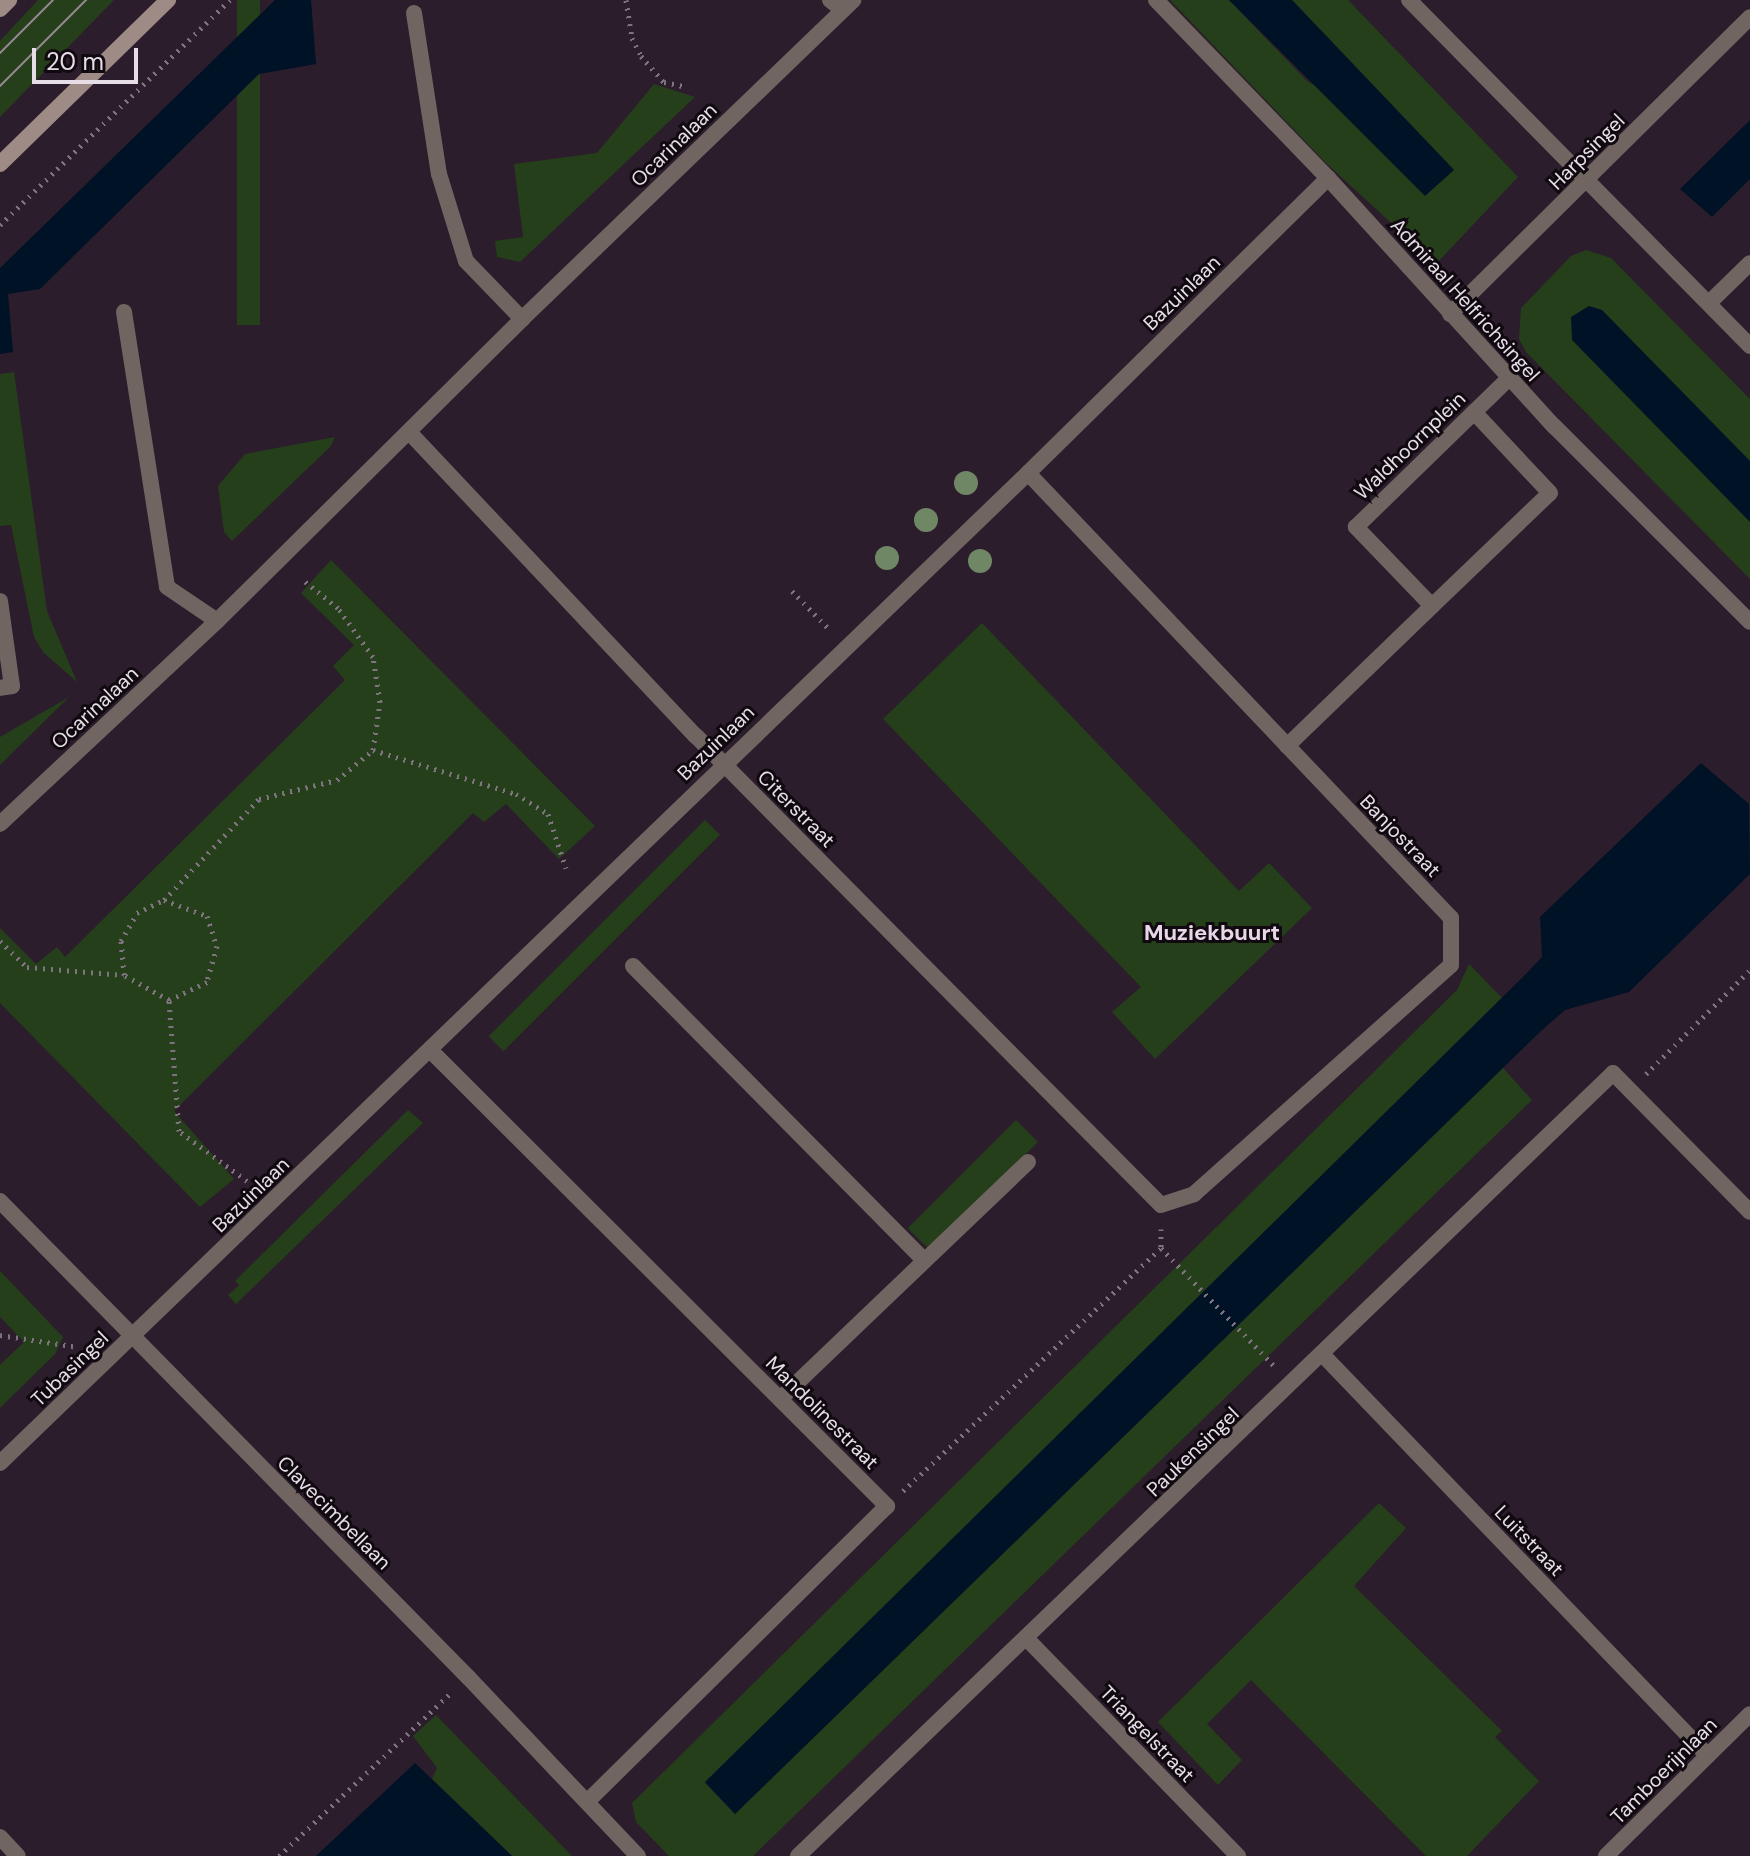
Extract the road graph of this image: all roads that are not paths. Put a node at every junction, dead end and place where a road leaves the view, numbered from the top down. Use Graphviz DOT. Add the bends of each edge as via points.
graph roads {
  1 [pos="9,0"];
  2 [pos="168,0"];
  3 [pos="1156,0"];
  4 [pos="1409,0"];
  5 [pos="843,3"];
  6 [pos="0,9"];
  7 [pos="414,13"];
  8 [pos="1750,17"];
  9 [pos="0,164"];
  10 [pos="1328,178"];
  11 [pos="1588,180"];
  12 [pos="1750,263"];
  13 [pos="1709,303"];
  14 [pos="124,312"];
  15 [pos="1450,314"];
  16 [pos="522,319"];
  17 [pos="1750,346"];
  18 [pos="1509,378"];
  19 [pos="1474,412"];
  20 [pos="410,433"];
  21 [pos="1028,473"];
  22 [pos="0,601"];
  23 [pos="1432,606"];
  24 [pos="217,621"];
  25 [pos="1750,622"];
  26 [pos="0,688"];
  27 [pos="1287,746"];
  28 [pos="723,764"];
  29 [pos="0,824"];
  30 [pos="633,966"];
  31 [pos="430,1050"];
  32 [pos="1028,1162"];
  33 [pos="0,1201"];
  34 [pos="1161,1205"];
  35 [pos="1750,1212"];
  36 [pos="923,1259"];
  37 [pos="132,1337"];
  38 [pos="1322,1354"];
  39 [pos="780,1399"];
  40 [pos="0,1463"];
  41 [pos="1027,1639"];
  42 [pos="1750,1714"];
  43 [pos="1708,1756"];
  44 [pos="587,1802"];
  45 [pos="0,1837"];
  46 [pos="18,1856"];
  47 [pos="638,1856"];
  48 [pos="798,1856"];
  49 [pos="1238,1856"];
  50 [pos="1606,1856"];
  1 -- 6 [label="main road"];
  2 -- 9 [label="main road"];
  3 -- 10 [label="street, Admiraal Helfrichsingel"];
  4 -- 11 [label="street"];
  5 -- 16 [label="street, Ocarinalaan"];
  7 -- 16 [label="street" via="439,174 466,261"];
  8 -- 11 [label="street, Harpsingel"];
  10 -- 15 [label="street, Admiraal Helfrichsingel"];
  10 -- 21 [label="street, Bazuinlaan"];
  11 -- 13 [label="street"];
  11 -- 15 [label="street, Harpsingel"];
  12 -- 13 [label="street"];
  13 -- 17 [label="street"];
  14 -- 24 [label="street" via="167,587"];
  15 -- 18 [label="street, Admiraal Helfrichsingel"];
  16 -- 20 [label="street, Ocarinalaan"];
  18 -- 19 [label="street, Waldhoornplein"];
  18 -- 25 [label="street, Admiraal Helfrichsingel"];
  19 -- 23 [label="street, Waldhoornplein" via="1356,527"];
  19 -- 23 [label="street" via="1550,493"];
  20 -- 24 [label="street, Ocarinalaan"];
  20 -- 28 [label="street, Citerstraat"];
  21 -- 27 [label="street, Banjostraat"];
  21 -- 28 [label="street, Bazuinlaan"];
  22 -- 26 [label="street" via="12,686"];
  23 -- 27 [label="street"];
  24 -- 29 [label="street, Ocarinalaan"];
  27 -- 34 [label="street, Banjostraat" via="1451,918 1451,965 1194,1194"];
  28 -- 31 [label="street, Bazuinlaan"];
  28 -- 34 [label="street, Citerstraat"];
  30 -- 36 [label="street"];
  31 -- 37 [label="street, Bazuinlaan"];
  31 -- 39 [label="street, Mandolinestraat"];
  32 -- 36 [label="street"];
  33 -- 37 [label="street, Clavecimbellaan"];
  35 -- 38 [label="street, Paukensingel" via="1613,1073"];
  36 -- 39 [label="street"];
  37 -- 40 [label="street, Tubasingel"];
  37 -- 44 [label="street, Clavecimbellaan"];
  38 -- 41 [label="street, Paukensingel"];
  38 -- 43 [label="street, Luitstraat"];
  39 -- 44 [label="street, Mandolinestraat" via="887,1506"];
  41 -- 48 [label="street, Paukensingel"];
  41 -- 49 [label="street, Triangelstraat"];
  42 -- 43 [label="street, Tamboerijnlaan"];
  43 -- 50 [label="street, Tamboerijnlaan"];
  44 -- 47 [label="street, Clavecimbellaan"];
  45 -- 46 [label="street"];
}
